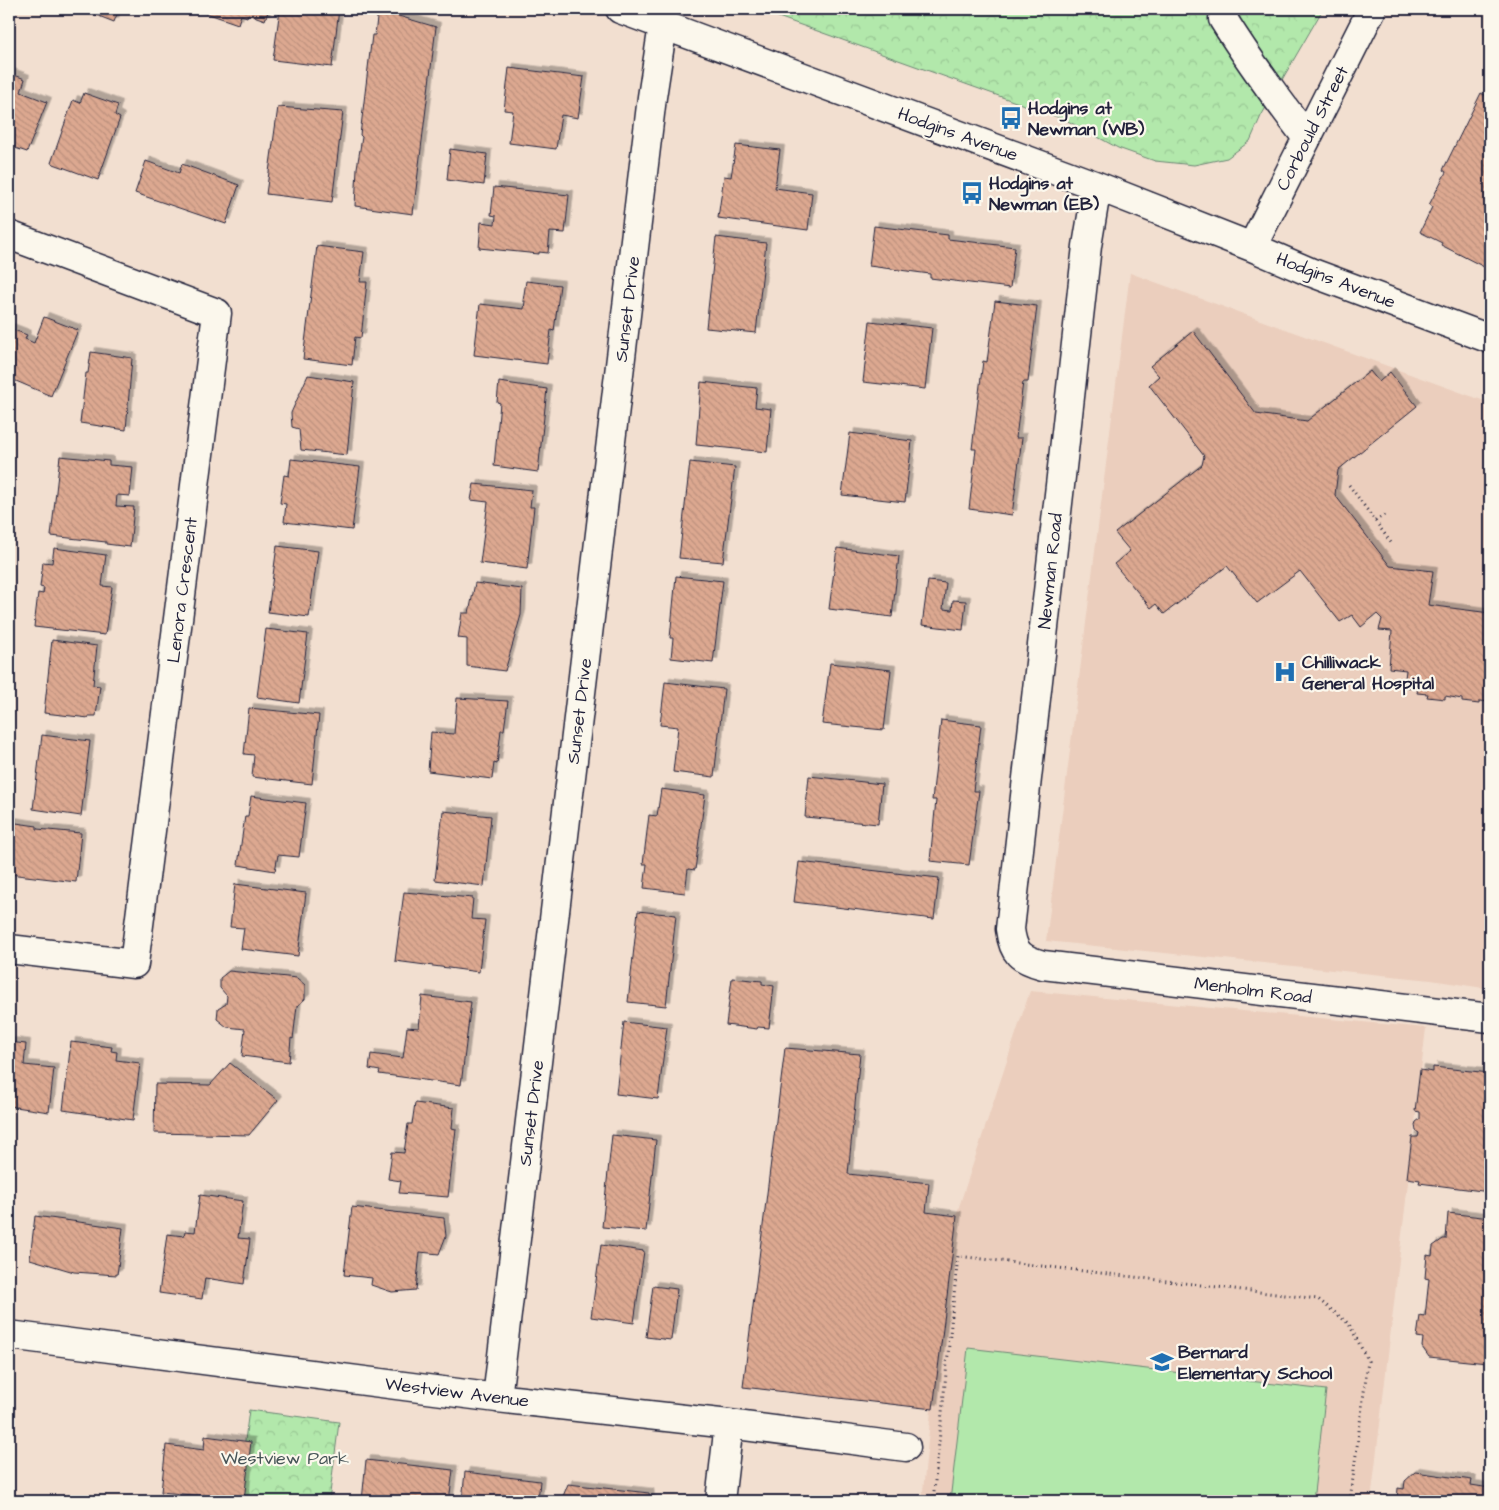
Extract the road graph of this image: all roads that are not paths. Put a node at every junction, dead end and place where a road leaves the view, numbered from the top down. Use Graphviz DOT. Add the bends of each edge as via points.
graph roads {
  1 [pos="620,9"];
  2 [pos="1225,9"];
  3 [pos="1372,9"];
  4 [pos="664,24"];
  5 [pos="1308,138"];
  6 [pos="1097,186"];
  7 [pos="9,235"];
  8 [pos="1252,247"];
  9 [pos="1490,339"];
  10 [pos="9,949"];
  11 [pos="1019,955"];
  12 [pos="1490,1018"];
  13 [pos="9,1335"];
  14 [pos="497,1398"];
  15 [pos="729,1424"];
  16 [pos="906,1447"];
  17 [pos="720,1501"];
  1 -- 4 [label="street, Hodgins Avenue"];
  2 -- 5 [label="street" via="1223,19 1248,59"];
  3 -- 5 [label="street, Corbould Street"];
  4 -- 6 [label="street, Hodgins Avenue"];
  4 -- 14 [label="street, Sunset Drive" via="651,107"];
  5 -- 8 [label="street, Corbould Street"];
  6 -- 8 [label="street, Hodgins Avenue"];
  6 -- 11 [label="street, Newman Road" via="1086,246 1010,929 1012,944"];
  7 -- 10 [label="street, Lenora Crescent" via="217,313 134,964"];
  8 -- 9 [label="street, Hodgins Avenue"];
  11 -- 12 [label="street, Menholm Road" via="1029,962 1043,965"];
  13 -- 14 [label="street, Westview Avenue"];
  14 -- 15 [label="street, Westview Avenue"];
  15 -- 16 [label="street, Westview Avenue"];
  15 -- 17 [label="street"];
}
